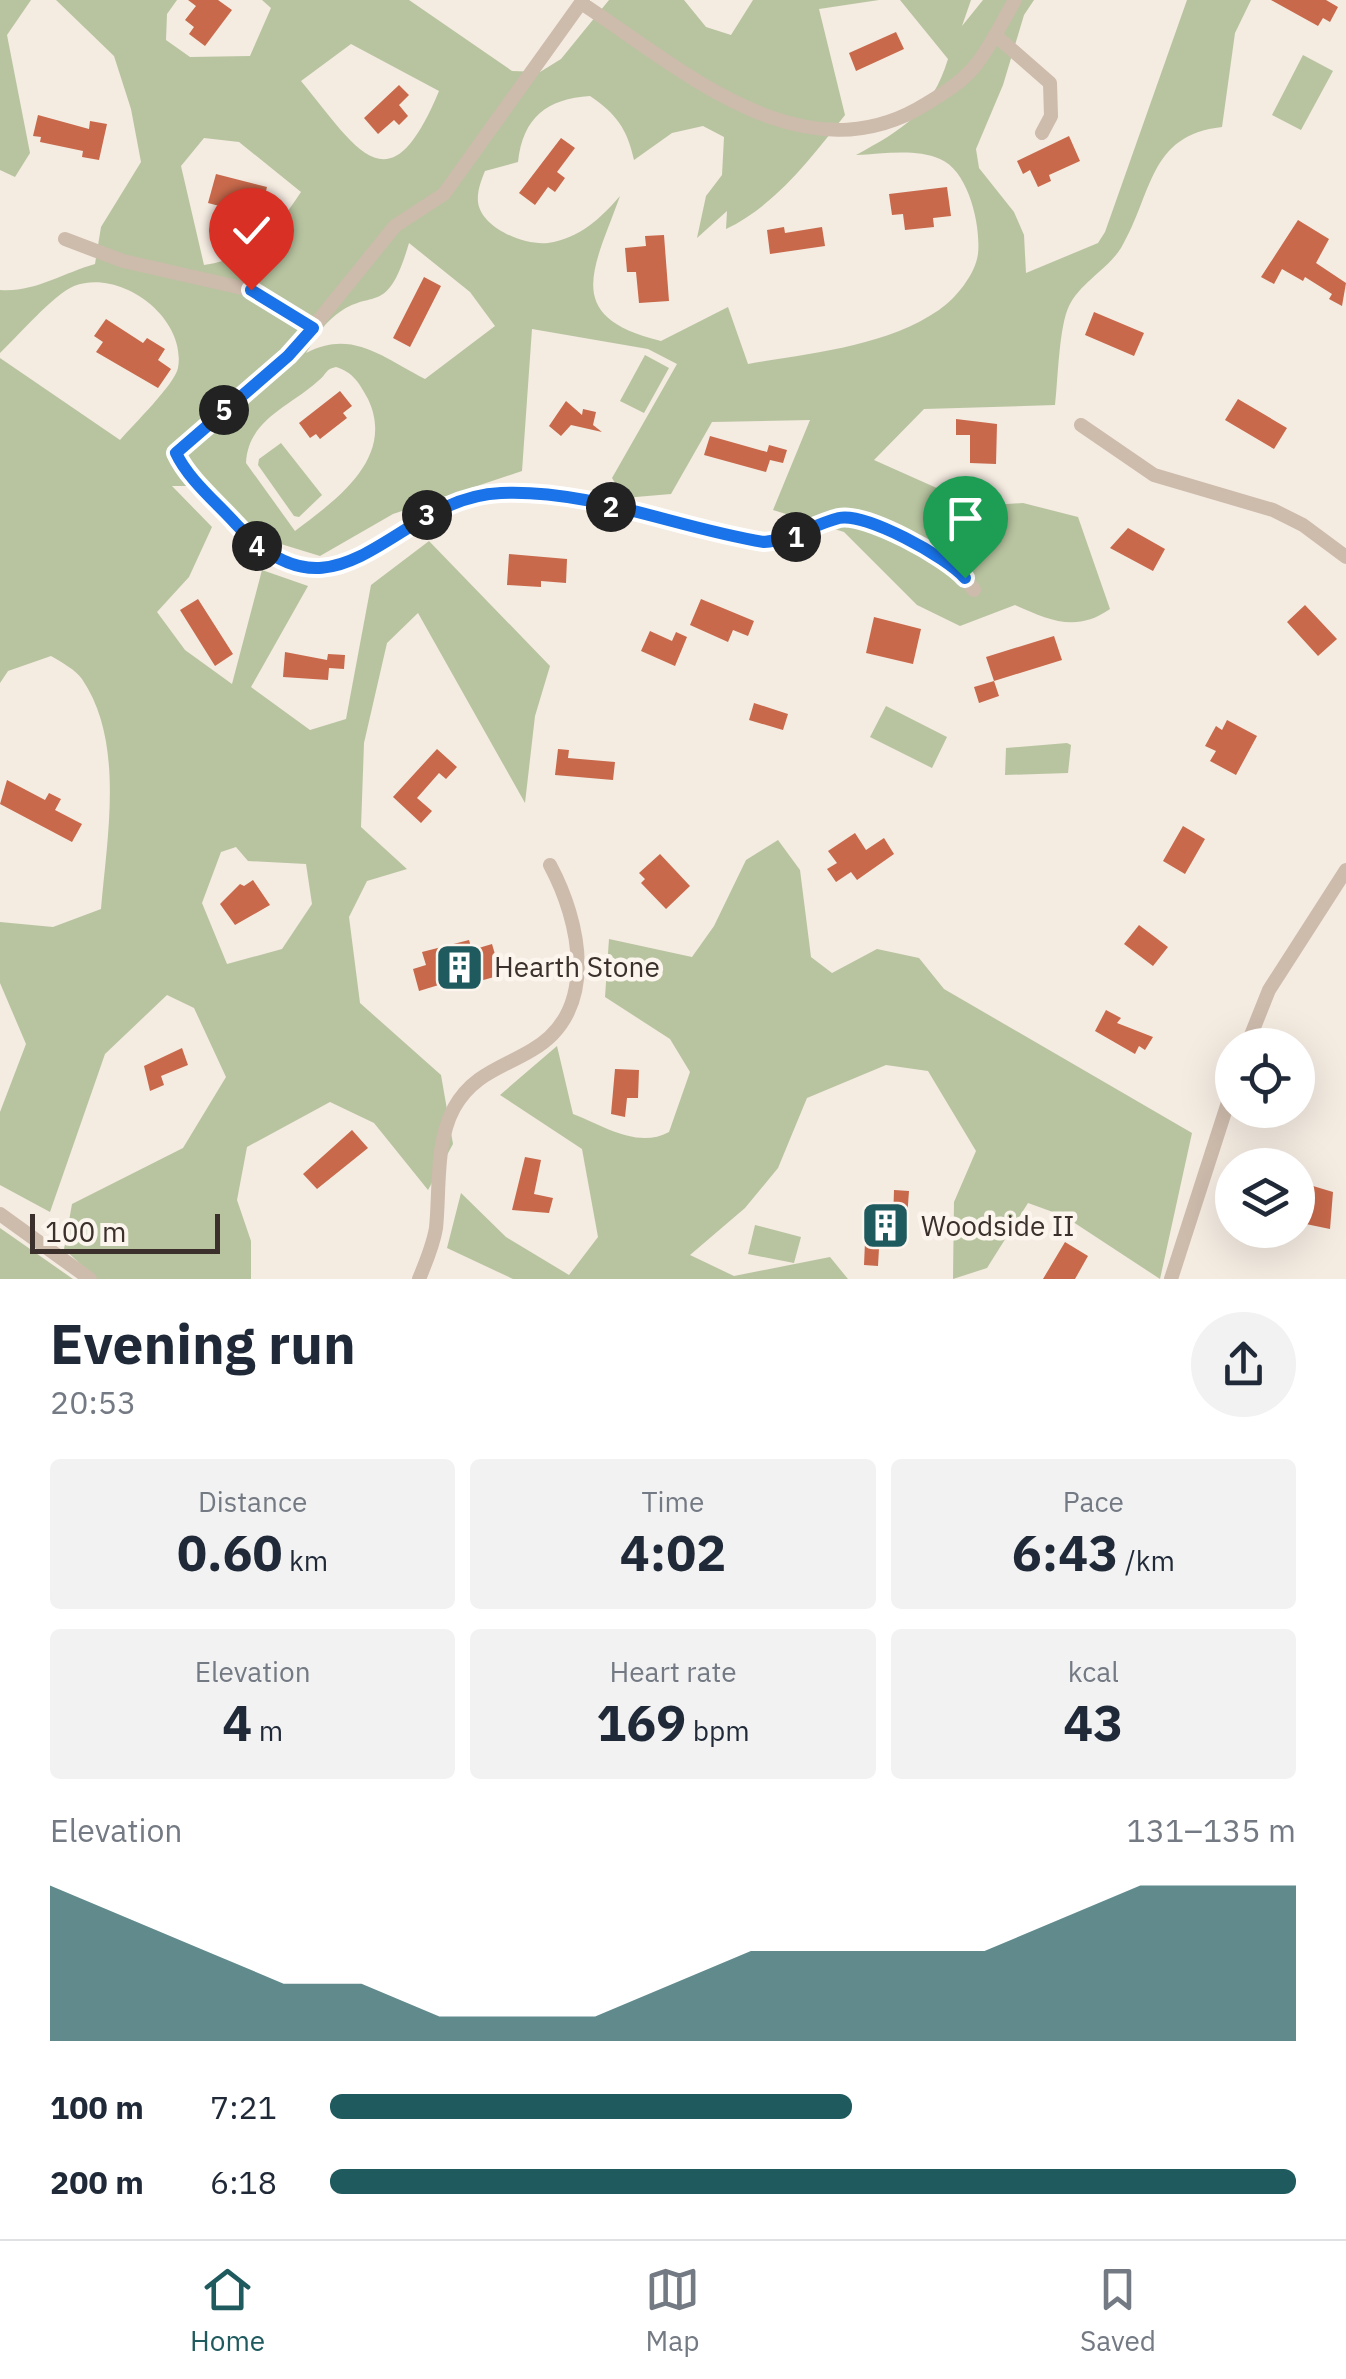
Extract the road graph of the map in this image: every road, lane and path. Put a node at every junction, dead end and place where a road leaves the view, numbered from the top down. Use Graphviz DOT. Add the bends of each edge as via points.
graph roads {
  1 [pos="1015,0"];
  2 [pos="582,1"];
  3 [pos="995,35"];
  4 [pos="1042,134"];
  5 [pos="65,239"];
  6 [pos="313,328"];
  7 [pos="1081,425"];
  8 [pos="1346,557"];
  9 [pos="974,590"];
  10 [pos="550,865"];
  11 [pos="1346,870"];
  12 [pos="1254,1028"];
  13 [pos="1220,1128"];
  14 [pos="0,1214"];
  15 [pos="90,1279"];
  16 [pos="419,1279"];
  17 [pos="1171,1279"];
  1 -- 3 [label="street"];
  2 -- 3 [label="street" via="727,98 770,119 830,132 870,128 916,110 972,69"];
  2 -- 6 [label="street" via="451,185 395,226"];
  3 -- 4 [label="street" via="1050,83 1050,116"];
  5 -- 6 [label="street" via="123,261 251,290"];
  6 -- 9 [label="street" via="176,453 254,543 301,566 360,560 418,519 464,500 541,492 764,542 858,518 952,565"];
  7 -- 8 [label="street" via="1154,475 1273,510"];
  10 -- 16 [label="street" via="571,908 575,999 549,1038 482,1076 455,1107 444,1142 432,1245"];
  11 -- 12 [label="street" via="1269,990"];
  13 -- 17 [label="street"];
  14 -- 15 [label="street"];
}
